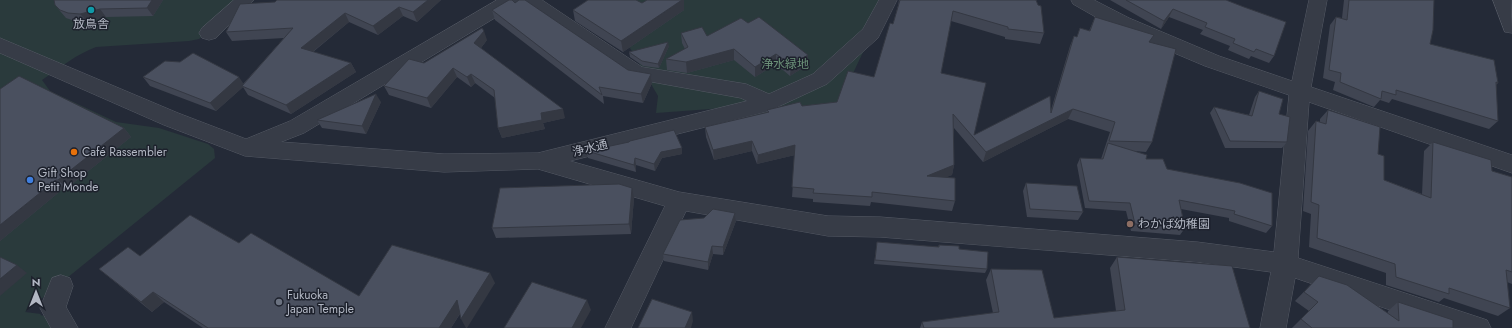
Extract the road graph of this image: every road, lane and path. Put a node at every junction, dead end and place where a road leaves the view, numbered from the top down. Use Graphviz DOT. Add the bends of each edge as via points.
graph roads {
  1 [pos="245,0"];
  2 [pos="511,0"];
  3 [pos="528,0"];
  4 [pos="888,0"];
  5 [pos="1080,0"];
  6 [pos="1318,0"];
  7 [pos="1502,0"];
  8 [pos="1512,27"];
  9 [pos="209,33"];
  10 [pos="0,45"];
  11 [pos="1300,92"];
  12 [pos="769,103"];
  13 [pos="245,148"];
  14 [pos="538,161"];
  15 [pos="1512,164"];
  16 [pos="679,201"];
  17 [pos="1285,264"];
  18 [pos="61,286"];
  19 [pos="65,328"];
  20 [pos="618,328"];
  21 [pos="1273,328"];
  22 [pos="1478,328"];
  1 -- 9 [label="street"];
  2 -- 13 [label="street" via="297,127"];
  3 -- 12 [label="street" via="637,73 746,90"];
  4 -- 12 [label="street, 浄水通" via="871,33 820,79"];
  5 -- 11 [label="street" via="1122,23 1212,61"];
  6 -- 11 [label="street"];
  7 -- 8 [label="street"];
  10 -- 13 [label="street, 浄水通"];
  11 -- 15 [label="street"];
  11 -- 17 [label="street"];
  12 -- 14 [label="street, 浄水通"];
  13 -- 14 [label="street, 浄水通" via="444,163"];
  14 -- 16 [label="street"];
  16 -- 17 [label="street" via="828,226 880,227 1197,252"];
  16 -- 20 [label="street"];
  17 -- 21 [label="street"];
  17 -- 22 [label="street"];
  18 -- 19 [label="street" via="53,308"];
}
